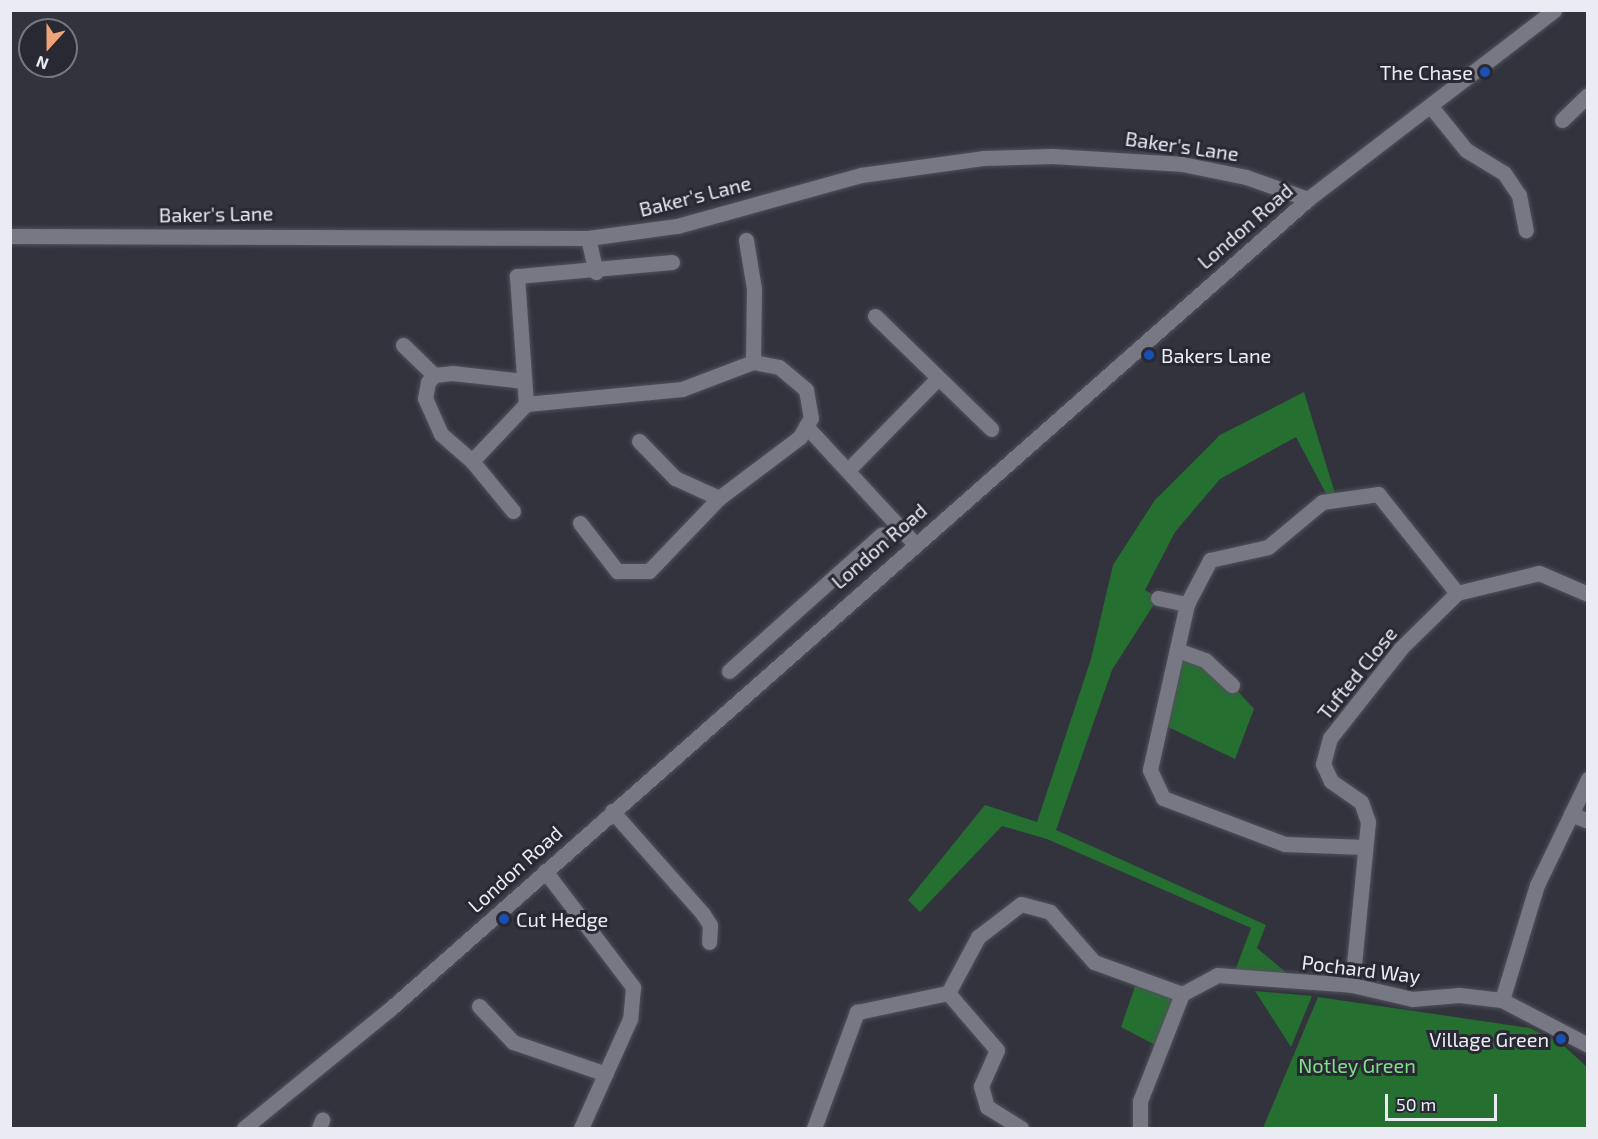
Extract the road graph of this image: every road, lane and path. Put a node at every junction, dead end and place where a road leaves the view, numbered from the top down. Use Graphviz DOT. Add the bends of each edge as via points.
graph roads {
  1 [pos="1554,10"];
  2 [pos="1587,95"];
  3 [pos="1432,108"];
  4 [pos="1562,120"];
  5 [pos="1308,199"];
  6 [pos="1526,230"];
  7 [pos="10,236"];
  8 [pos="588,238"];
  9 [pos="746,240"];
  10 [pos="672,262"];
  11 [pos="596,273"];
  12 [pos="875,315"];
  13 [pos="403,345"];
  14 [pos="753,362"];
  15 [pos="434,375"];
  16 [pos="937,379"];
  17 [pos="522,381"];
  18 [pos="526,404"];
  19 [pos="806,426"];
  20 [pos="991,429"];
  21 [pos="639,441"];
  22 [pos="472,461"];
  23 [pos="848,470"];
  24 [pos="719,498"];
  25 [pos="513,511"];
  26 [pos="580,523"];
  27 [pos="882,534"];
  28 [pos="914,543"];
  29 [pos="818,591"];
  30 [pos="1457,593"];
  31 [pos="1587,594"];
  32 [pos="1158,598"];
  33 [pos="1187,604"];
  34 [pos="837,611"];
  35 [pos="1180,651"];
  36 [pos="729,671"];
  37 [pos="1232,685"];
  38 [pos="1587,779"];
  39 [pos="612,811"];
  40 [pos="1571,814"];
  41 [pos="1587,821"];
  42 [pos="1365,847"];
  43 [pos="545,871"];
  44 [pos="709,942"];
  45 [pos="1352,985"];
  46 [pos="948,993"];
  47 [pos="1182,994"];
  48 [pos="1502,1000"];
  49 [pos="479,1006"];
  50 [pos="1587,1046"];
  51 [pos="606,1074"];
  52 [pos="244,1128"];
  53 [pos="580,1128"];
  54 [pos="814,1128"];
  55 [pos="1021,1128"];
  56 [pos="1140,1128"];
  1 -- 3 [label="street, London Road"];
  2 -- 4 [label="street"];
  3 -- 5 [label="street, London Road"];
  3 -- 6 [label="street" via="1467,150 1504,173 1519,195"];
  5 -- 8 [label="street, Baker's Lane" via="1246,177 1182,164 983,158 861,175 677,226"];
  5 -- 28 [label="street, London Road"];
  7 -- 8 [label="street, Baker's Lane"];
  8 -- 11 [label="street"];
  9 -- 14 [label="street" via="754,289"];
  10 -- 11 [label="street"];
  11 -- 17 [label="street" via="518,276"];
  12 -- 16 [label="street"];
  13 -- 15 [label="street"];
  14 -- 18 [label="street" via="682,389"];
  14 -- 19 [label="street" via="795,376 806,390 811,418"];
  15 -- 17 [label="street"];
  15 -- 22 [label="street" via="425,398 441,434"];
  16 -- 20 [label="street"];
  16 -- 23 [label="street"];
  17 -- 18 [label="street"];
  18 -- 22 [label="street"];
  19 -- 23 [label="street"];
  19 -- 24 [label="street" via="800,437"];
  21 -- 24 [label="street" via="675,478"];
  22 -- 25 [label="street"];
  23 -- 28 [label="street"];
  24 -- 26 [label="street" via="649,571 617,571"];
  27 -- 29 [label="street"];
  28 -- 34 [label="street, London Road"];
  29 -- 34 [label="street"];
  29 -- 36 [label="street"];
  30 -- 31 [label="street" via="1539,573"];
  30 -- 33 [label="street" via="1378,494 1322,502 1268,547 1210,560"];
  30 -- 42 [label="street, Tufted Close" via="1401,648 1330,738 1323,764 1331,781 1361,802 1368,822"];
  32 -- 33 [label="street"];
  33 -- 35 [label="street"];
  34 -- 39 [label="street, London Road"];
  35 -- 37 [label="street" via="1205,660"];
  35 -- 42 [label="street" via="1150,770 1162,798 1284,844"];
  38 -- 40 [label="street"];
  39 -- 43 [label="street, London Road"];
  39 -- 44 [label="street" via="703,914 710,925"];
  40 -- 41 [label="street"];
  40 -- 48 [label="street" via="1537,885"];
  42 -- 45 [label="street, Tufted Close"];
  43 -- 51 [label="street" via="633,987 630,1019"];
  43 -- 52 [label="street, London Road"];
  45 -- 47 [label="street, Pochard Way" via="1217,975"];
  45 -- 48 [label="street, Pochard Way" via="1412,999 1459,995"];
  46 -- 47 [label="street" via="978,937 1021,904 1050,912 1094,962"];
  46 -- 54 [label="street" via="857,1012"];
  46 -- 55 [label="street" via="997,1050 981,1086 987,1107"];
  47 -- 56 [label="street" via="1140,1101"];
  48 -- 50 [label="street"];
  49 -- 51 [label="street" via="513,1042"];
  51 -- 53 [label="street"];
}
